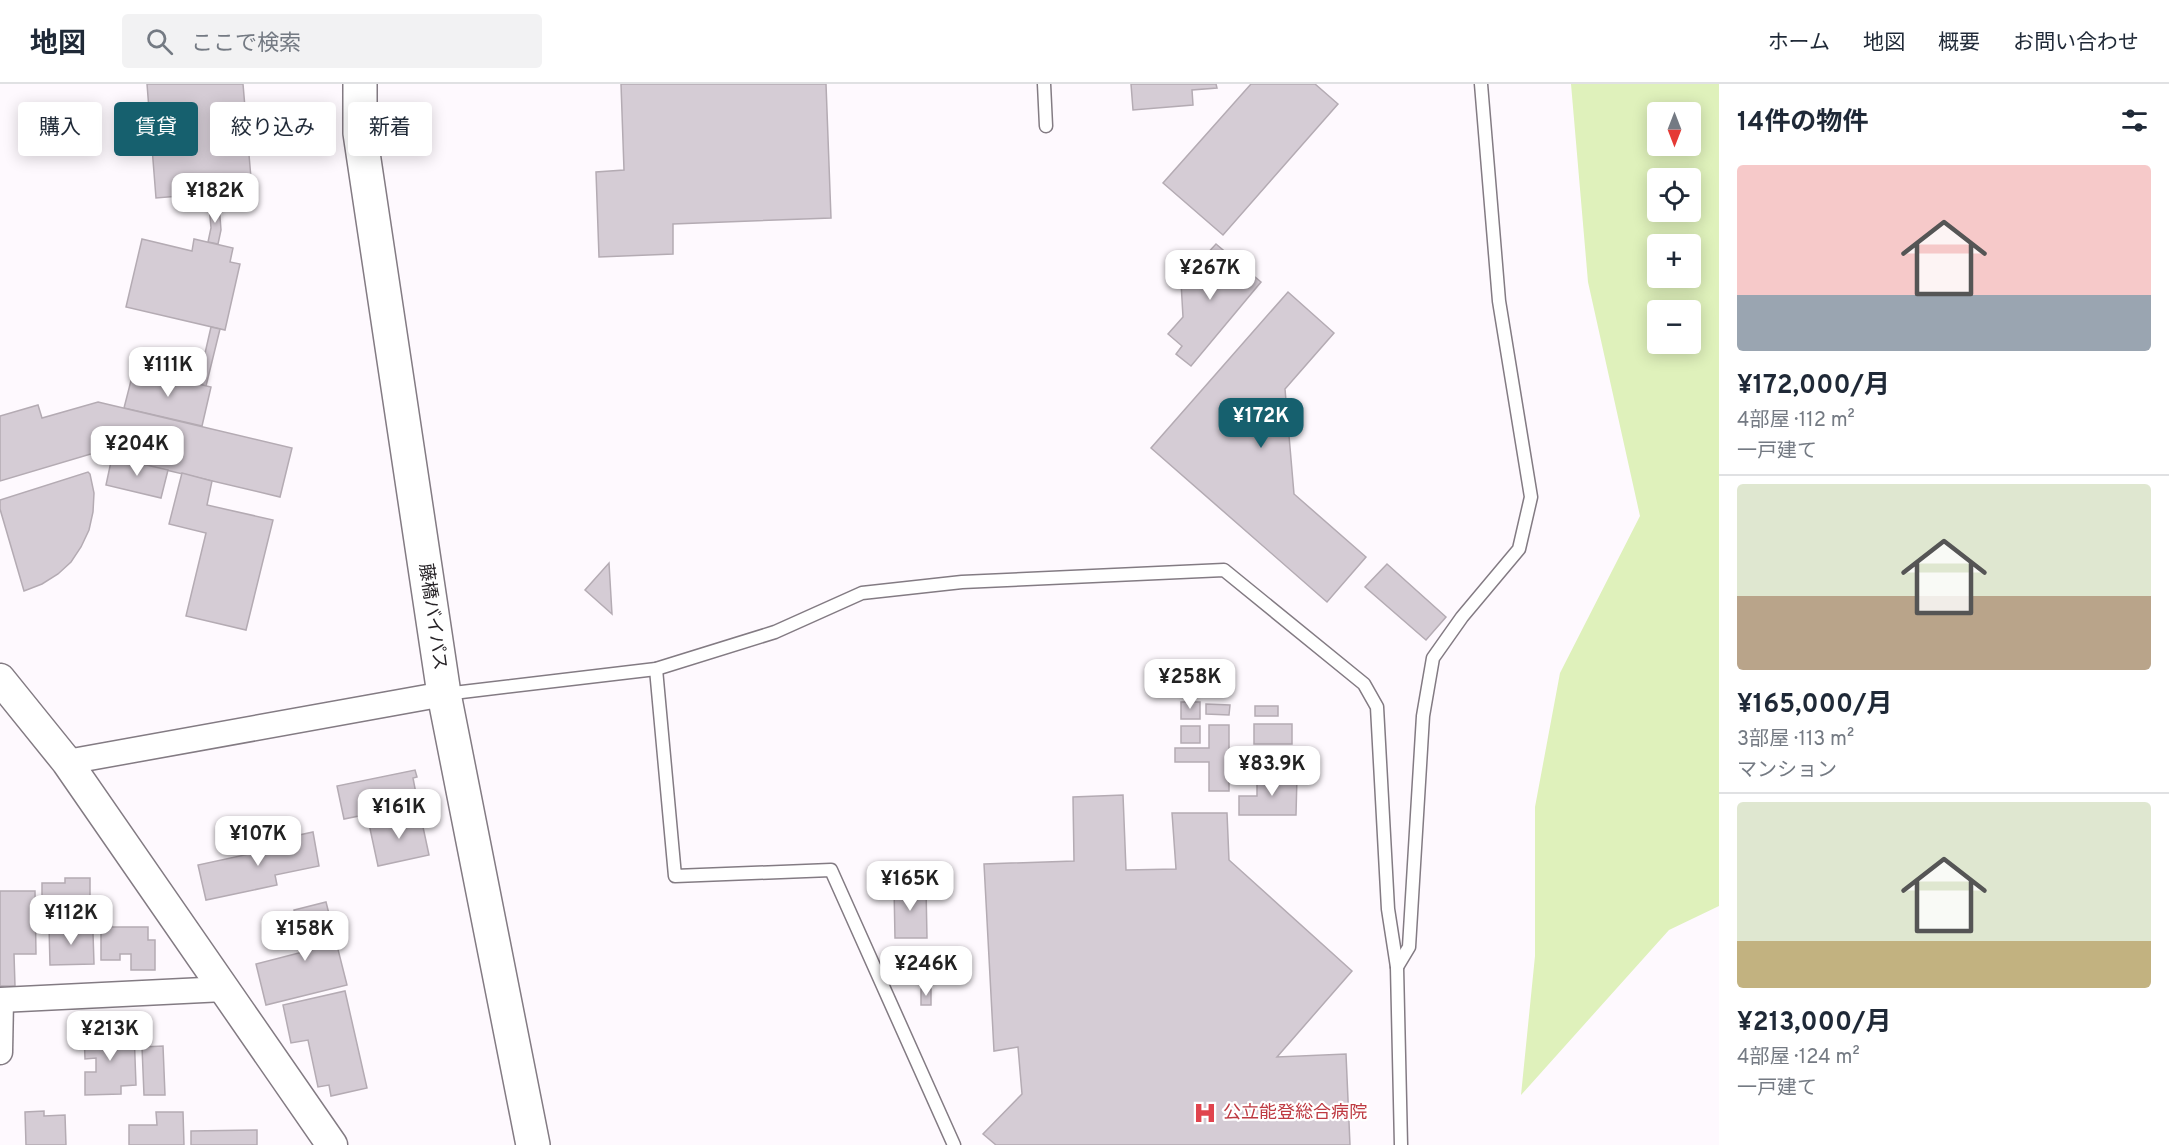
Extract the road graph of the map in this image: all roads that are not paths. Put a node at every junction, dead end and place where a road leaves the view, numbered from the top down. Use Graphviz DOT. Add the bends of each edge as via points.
graph roads {
  1 [pos="360,84"];
  2 [pos="1044,84"];
  3 [pos="1481,84"];
  4 [pos="1046,126"];
  5 [pos="656,669"];
  6 [pos="0,679"];
  7 [pos="444,694"];
  8 [pos="68,762"];
  9 [pos="1397,967"];
  10 [pos="224,989"];
  11 [pos="0,1000"];
  12 [pos="0,1052"];
  13 [pos="332,1145"];
  14 [pos="533,1145"];
  15 [pos="954,1145"];
  16 [pos="1401,1145"];
  1 -- 7 [label="highway, 藤橋バイパス" via="360,133"];
  2 -- 4 [label="lane"];
  3 -- 9 [label="lane" via="1499,301 1531,497 1520,549 1462,616 1433,658 1423,716 1409,947"];
  5 -- 7 [label="lane"];
  5 -- 9 [label="lane" via="775,632 862,593 962,582 1224,570 1364,684 1377,707 1389,909"];
  5 -- 15 [label="lane" via="675,876 831,870"];
  6 -- 8 [label="street"];
  7 -- 8 [label="street"];
  7 -- 14 [label="highway, 藤橋バイパス"];
  8 -- 10 [label="street"];
  9 -- 16 [label="lane"];
  10 -- 11 [label="street"];
  10 -- 13 [label="street"];
  11 -- 12 [label="street"];
}
